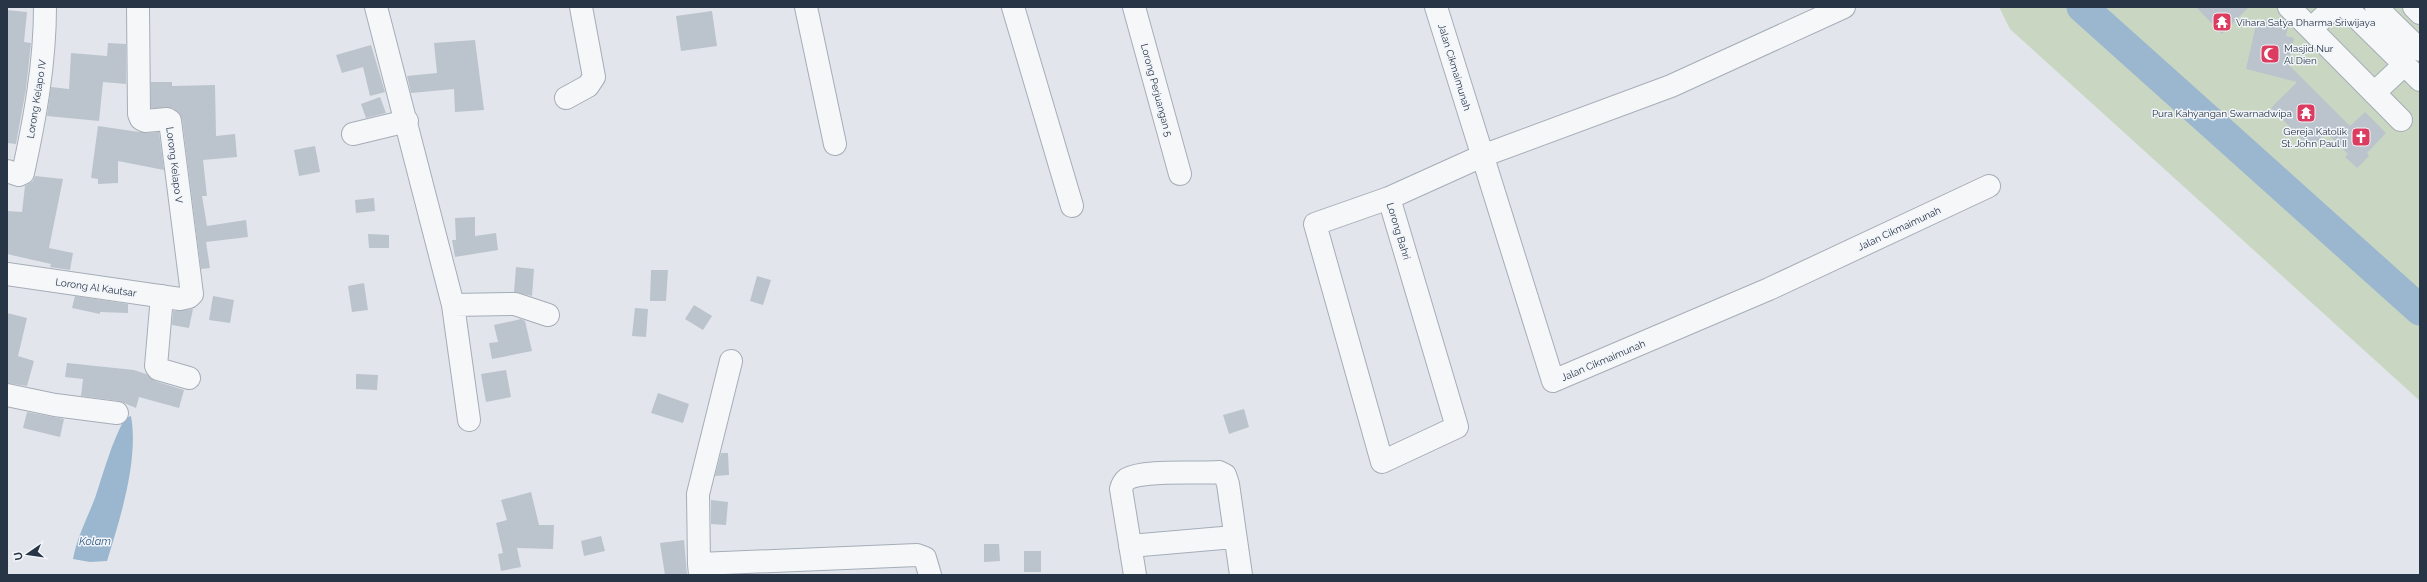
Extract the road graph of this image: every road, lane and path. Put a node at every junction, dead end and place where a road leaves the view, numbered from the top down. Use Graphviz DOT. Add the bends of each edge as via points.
graph roads {
  1 [pos="45,7"];
  2 [pos="138,7"];
  3 [pos="376,7"];
  4 [pos="581,7"];
  5 [pos="806,7"];
  6 [pos="1013,7"];
  7 [pos="1134,7"];
  8 [pos="1436,7"];
  9 [pos="1844,7"];
  10 [pos="2290,7"];
  11 [pos="2334,7"];
  12 [pos="2346,7"];
  13 [pos="2376,7"];
  14 [pos="2414,7"];
  15 [pos="2420,13"];
  16 [pos="2310,29"];
  17 [pos="2412,58"];
  18 [pos="2420,80"];
  19 [pos="2374,93"];
  20 [pos="566,98"];
  21 [pos="2401,120"];
  22 [pos="407,121"];
  23 [pos="353,134"];
  24 [pos="835,144"];
  25 [pos="1482,156"];
  26 [pos="7,171"];
  27 [pos="1180,174"];
  28 [pos="1989,186"];
  29 [pos="1389,198"];
  30 [pos="1072,206"];
  31 [pos="7,274"];
  32 [pos="162,296"];
  33 [pos="185,298"];
  34 [pos="453,305"];
  35 [pos="548,315"];
  36 [pos="731,362"];
  37 [pos="189,378"];
  38 [pos="7,395"];
  39 [pos="117,413"];
  40 [pos="469,420"];
  41 [pos="1234,537"];
  42 [pos="1130,546"];
  43 [pos="700,570"];
  44 [pos="930,575"];
  45 [pos="1135,575"];
  46 [pos="1241,575"];
  1 -- 26 [label="street, Lorong Kelapo IV" via="45,39 36,110 23,173 19,175"];
  2 -- 33 [label="street, Lorong Kelapo V" via="139,114 140,119 145,121 170,121 192,294"];
  3 -- 22 [label="street"];
  4 -- 20 [label="street" via="594,77 588,86"];
  5 -- 24 [label="street"];
  6 -- 30 [label="street"];
  7 -- 27 [label="street, Lorong Perjuangan 5"];
  8 -- 25 [label="street, Jalan Cikmaimunah"];
  9 -- 25 [label="street" via="1671,86"];
  10 -- 16 [label="street"];
  11 -- 16 [label="street"];
  12 -- 17 [label="street"];
  13 -- 17 [label="street"];
  14 -- 15 [label="street"];
  16 -- 19 [label="street"];
  17 -- 18 [label="street"];
  17 -- 19 [label="street"];
  19 -- 21 [label="street"];
  22 -- 23 [label="street"];
  22 -- 34 [label="street"];
  25 -- 28 [label="street, Jalan Cikmaimunah" via="1553,381 1769,289"];
  25 -- 29 [label="street"];
  29 -- 29 [label="street, Lorong Bahri" via="1457,427 1382,462 1315,224"];
  31 -- 32 [label="street, Lorong Al Kautsar"];
  32 -- 33 [label="street, Lorong Al Kautsar"];
  32 -- 37 [label="street" via="155,363 158,369"];
  34 -- 35 [label="street" via="515,304"];
  34 -- 40 [label="street"];
  36 -- 43 [label="street" via="698,494"];
  38 -- 39 [label="street" via="55,405"];
  41 -- 42 [label="street"];
  41 -- 42 [label="street" via="1225,475 1219,472 1154,474 1128,479 1121,489"];
  41 -- 46 [label="street"];
  42 -- 45 [label="street"];
  43 -- 44 [label="street" via="917,555 925,558"];
}
